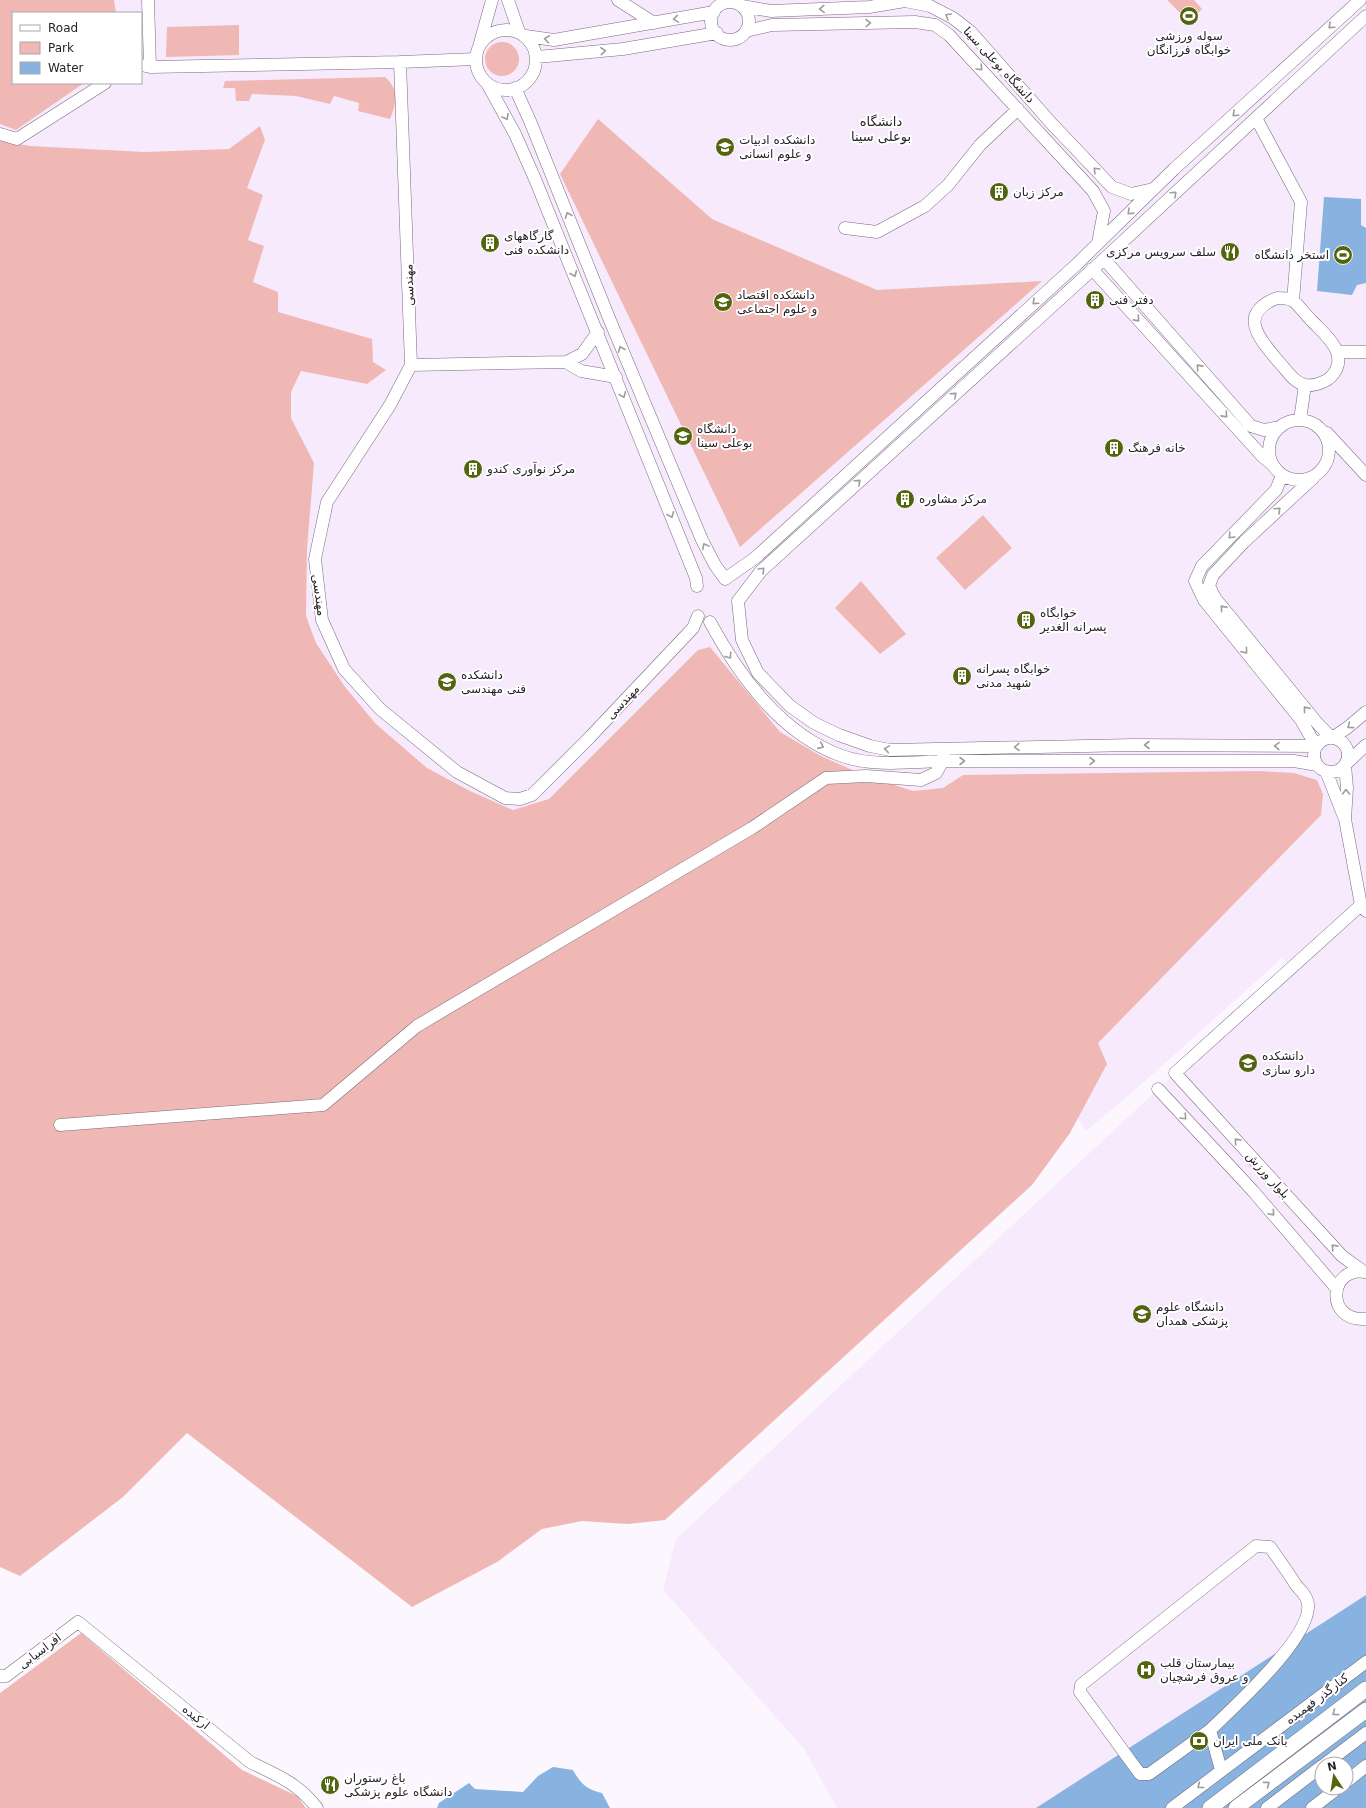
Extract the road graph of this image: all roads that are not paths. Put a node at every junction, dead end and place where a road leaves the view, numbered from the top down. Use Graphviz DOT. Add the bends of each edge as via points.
graph roads {
  1 [pos="148,0"];
  2 [pos="492,0"];
  3 [pos="508,0"];
  4 [pos="618,0"];
  5 [pos="1360,0"];
  6 [pos="736,3"];
  7 [pos="714,12"];
  8 [pos="1366,16"];
  9 [pos="654,23"];
  10 [pos="746,31"];
  11 [pos="522,34"];
  12 [pos="717,34"];
  13 [pos="477,54"];
  14 [pos="537,57"];
  15 [pos="400,62"];
  16 [pos="146,66"];
  17 [pos="487,83"];
  18 [pos="103,84"];
  19 [pos="515,88"];
  20 [pos="1018,109"];
  21 [pos="1256,118"];
  22 [pos="0,134"];
  23 [pos="1154,189"];
  24 [pos="845,228"];
  25 [pos="1098,243"];
  26 [pos="1104,259"];
  27 [pos="1092,269"];
  28 [pos="1293,301"];
  29 [pos="598,332"];
  30 [pos="1337,352"];
  31 [pos="1366,352"];
  32 [pos="566,362"];
  33 [pos="411,365"];
  34 [pos="616,377"];
  35 [pos="1305,385"];
  36 [pos="1300,420"];
  37 [pos="1280,427"];
  38 [pos="1319,428"];
  39 [pos="1273,465"];
  40 [pos="1282,475"];
  41 [pos="1366,475"];
  42 [pos="1313,478"];
  43 [pos="697,586"];
  44 [pos="698,616"];
  45 [pos="710,622"];
  46 [pos="1366,712"];
  47 [pos="1332,738"];
  48 [pos="1366,745"];
  49 [pos="1316,746"];
  50 [pos="943,755"];
  51 [pos="1345,765"];
  52 [pos="1322,768"];
  53 [pos="1346,819"];
  54 [pos="1363,908"];
  55 [pos="1158,1089"];
  56 [pos="60,1125"];
  57 [pos="1365,1272"];
  58 [pos="1337,1289"];
  59 [pos="1366,1319"];
  60 [pos="78,1622"];
  61 [pos="1366,1662"];
  62 [pos="0,1676"];
  63 [pos="1366,1689"];
  64 [pos="1366,1710"];
  65 [pos="1210,1730"];
  66 [pos="1366,1733"];
  67 [pos="1336,1756"];
  68 [pos="1366,1766"];
  69 [pos="1221,1770"];
  70 [pos="1314,1772"];
  71 [pos="1354,1776"];
  72 [pos="1328,1796"];
  73 [pos="317,1808"];
  74 [pos="1172,1808"];
  75 [pos="1210,1808"];
  76 [pos="1236,1808"];
  77 [pos="1267,1808"];
  78 [pos="1312,1808"];
  1 -- 16 [label="street"];
  2 -- 13 [label="street"];
  3 -- 11 [label="street"];
  4 -- 9 [label="street"];
  5 -- 23 [label="street, one-way"];
  6 -- 7 [label="street" via="722,4"];
  6 -- 10 [label="street" via="748,15"];
  23 -- 6 [label="street, دانشگاه بوعلی سینا, one-way" via="1132,194 1112,187 971,32 953,18 930,6 905,1 869,7 771,11"];
  7 -- 9 [label="street, one-way"];
  7 -- 12 [label="street" via="712,23"];
  8 -- 21 [label="street"];
  9 -- 11 [label="street, one-way" via="554,40"];
  10 -- 12 [label="street" via="732,39"];
  10 -- 20 [label="street, دانشگاه بوعلی سینا, one-way" via="772,25 915,22 935,25 949,35"];
  11 -- 13 [label="street" via="510,29 495,32 483,40"];
  11 -- 14 [label="street" via="535,49"];
  14 -- 12 [label="street, one-way" via="623,49"];
  13 -- 15 [label="street"];
  13 -- 17 [label="street" via="481,76"];
  14 -- 19 [label="street" via="536,67 531,76 524,84"];
  15 -- 16 [label="street"];
  15 -- 33 [label="street, مهندسی"];
  17 -- 19 [label="street" via="505,90"];
  17 -- 29 [label="street, one-way" via="516,134"];
  18 -- 22 [label="street" via="17,139"];
  25 -- 19 [label="street, one-way" via="755,558 725,579 702,540"];
  20 -- 24 [label="street" via="980,145 948,185 925,206 877,232"];
  20 -- 25 [label="street, دانشگاه بوعلی سینا" via="1093,191 1104,211"];
  26 -- 21 [label="street, one-way"];
  21 -- 28 [label="street" via="1301,202"];
  23 -- 25 [label="street, one-way"];
  26 -- 27 [label="street"];
  37 -- 26 [label="street, one-way" via="1264,430 1251,426"];
  27 -- 39 [label="street, one-way"];
  50 -- 27 [label="street, one-way" via="870,746 839,736 790,706 758,673 742,640 738,601 760,571"];
  28 -- 30 [label="street"];
  28 -- 35 [label="street" via="1277,298 1264,303 1257,311 1255,330 1295,380"];
  29 -- 32 [label="street" via="582,354"];
  29 -- 34 [label="street"];
  30 -- 31 [label="street"];
  30 -- 35 [label="street" via="1338,366 1328,380 1316,385"];
  32 -- 33 [label="street"];
  32 -- 34 [label="street" via="581,371"];
  33 -- 44 [label="street, مهندسی" via="390,405 327,502 315,559 322,620 344,669 380,709 457,772 505,798 520,799 532,795 590,737 693,628"];
  34 -- 43 [label="street, one-way"];
  35 -- 36 [label="street"];
  36 -- 37 [label="street"];
  36 -- 38 [label="street" via="1310,422"];
  37 -- 39 [label="street" via="1270,444 1269,455"];
  38 -- 41 [label="street" via="1326,432"];
  38 -- 42 [label="street" via="1326,435 1330,454 1327,464"];
  39 -- 40 [label="street"];
  40 -- 42 [label="street" via="1297,481"];
  40 -- 49 [label="street, one-way" via="1276,490 1202,566 1195,581 1204,600 1301,720"];
  47 -- 42 [label="street, one-way" via="1215,598 1210,586 1213,575 1244,542"];
  45 -- 50 [label="street, one-way" via="725,650 749,683 777,716 806,740 843,756 886,763"];
  46 -- 47 [label="street, one-way"];
  47 -- 49 [label="street" via="1322,740"];
  47 -- 51 [label="street" via="1341,741 1347,750"];
  48 -- 51 [label="street"];
  49 -- 50 [label="street, one-way" via="1132,745"];
  49 -- 52 [label="street" via="1314,756"];
  50 -- 52 [label="street, one-way" via="1294,761"];
  50 -- 56 [label="street" via="936,773 921,780 866,776 826,778 752,828 417,1026 322,1105"];
  51 -- 52 [label="street" via="1336,771"];
  53 -- 51 [label="street, one-way"];
  52 -- 53 [label="street"];
  53 -- 54 [label="street"];
  57 -- 54 [label="street, بلوار ورزش, one-way" via="1342,1256 1175,1073"];
  55 -- 58 [label="street, بلوار ورزش, one-way" via="1253,1191"];
  57 -- 58 [label="street" via="1344,1277"];
  58 -- 59 [label="street" via="1338,1306 1343,1312 1354,1318"];
  60 -- 62 [label="street, افراسیابی" via="6,1676"];
  60 -- 73 [label="street, ارکیده" via="250,1762 303,1791"];
  61 -- 69 [label="street, کنارگذر فهمیده"];
  63 -- 75 [label="main road, one-way"];
  76 -- 64 [label="main road, one-way"];
  65 -- 65 [label="street" via="1150,1774 1140,1774 1080,1692 1081,1685 1256,1546 1270,1547 1307,1600 1305,1623 1263,1679"];
  65 -- 69 [label="street"];
  66 -- 67 [label="street"];
  68 -- 71 [label="street"];
  69 -- 74 [label="street, کنارگذر فهمیده, one-way"];
  70 -- 77 [label="street"];
  72 -- 78 [label="street"];
}
